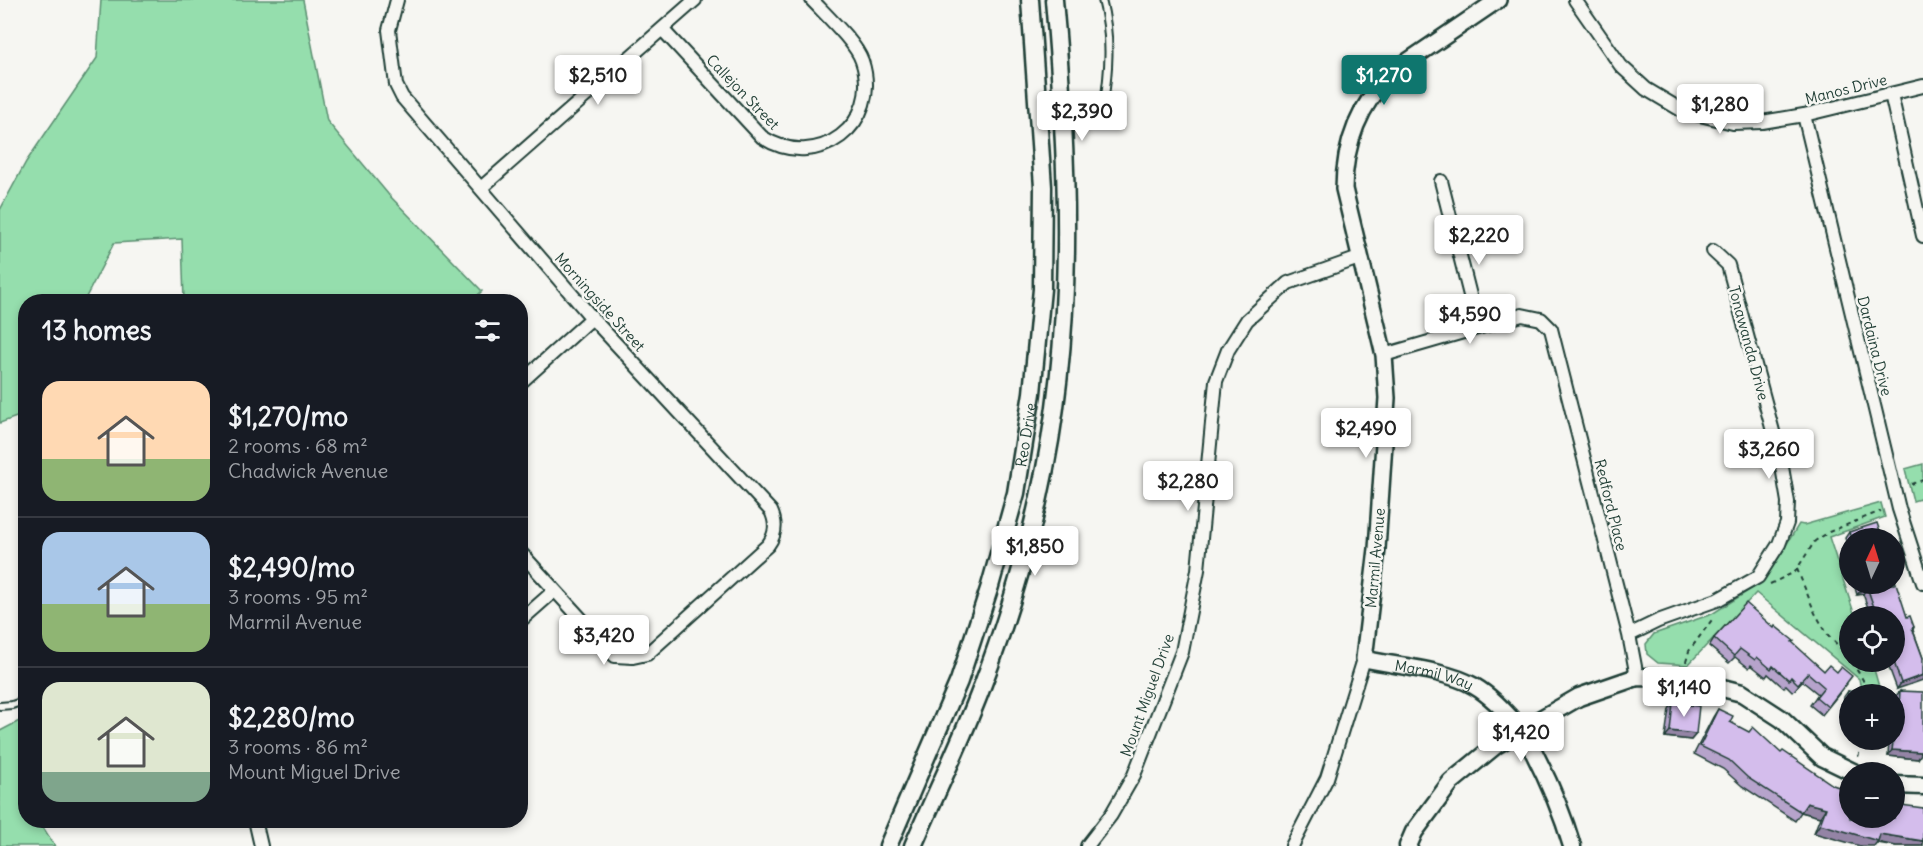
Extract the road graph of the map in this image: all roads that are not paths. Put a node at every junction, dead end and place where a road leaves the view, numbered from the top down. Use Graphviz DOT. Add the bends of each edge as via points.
graph roads {
  1 [pos="397,0"];
  2 [pos="695,0"];
  3 [pos="812,0"];
  4 [pos="1030,0"];
  5 [pos="1054,0"];
  6 [pos="1102,0"];
  7 [pos="1498,0"];
  8 [pos="1575,0"];
  9 [pos="662,29"];
  10 [pos="1923,86"];
  11 [pos="1891,94"];
  12 [pos="1103,110"];
  13 [pos="1804,115"];
  14 [pos="1441,181"];
  15 [pos="481,188"];
  16 [pos="1923,237"];
  17 [pos="1713,251"];
  18 [pos="1359,258"];
  19 [pos="592,318"];
  20 [pos="1478,327"];
  21 [pos="1384,355"];
  22 [pos="528,376"];
  23 [pos="528,561"];
  24 [pos="1923,583"];
  25 [pos="554,591"];
  26 [pos="528,614"];
  27 [pos="1629,636"];
  28 [pos="1364,659"];
  29 [pos="1637,677"];
  30 [pos="18,703"];
  31 [pos="0,706"];
  32 [pos="1522,730"];
  33 [pos="1839,765"];
  34 [pos="1905,785"];
  35 [pos="1923,786"];
  36 [pos="255,828"];
  37 [pos="261,846"];
  38 [pos="888,846"];
  39 [pos="913,846"];
  40 [pos="1086,846"];
  41 [pos="1292,846"];
  42 [pos="1407,846"];
  43 [pos="1572,846"];
  1 -- 15 [label="street, Morningside Street" via="389,30 396,85 402,97"];
  2 -- 9 [label="street"];
  3 -- 9 [label="street, Callejon Street" via="859,53 866,82 863,103 853,123 830,143 812,149 792,150 762,137"];
  4 -- 38 [label="main road, Reo Drive" via="1043,188 1042,289 1018,482 990,586 958,681"];
  5 -- 39 [label="main road, Reo Drive" via="1067,184 1066,286 1047,451 1015,586 983,681"];
  6 -- 12 [label="lane" via="1109,56"];
  7 -- 18 [label="street, Marmil Avenue" via="1392,72 1362,110 1350,139 1344,172"];
  8 -- 13 [label="street, Manos Drive" via="1621,66 1646,88 1683,111 1733,123"];
  9 -- 15 [label="street"];
  10 -- 11 [label="street, Manos Drive"];
  11 -- 13 [label="street, Manos Drive"];
  11 -- 16 [label="street"];
  13 -- 24 [label="street, Dardaina Drive" via="1899,508"];
  14 -- 20 [label="street"];
  15 -- 19 [label="street, Morningside Street"];
  17 -- 27 [label="street, Tonawanda Drive" via="1728,265 1781,461 1788,502 1787,523 1758,577 1717,600"];
  18 -- 21 [label="street, Marmil Avenue"];
  18 -- 40 [label="street, Mount Miguel Drive" via="1288,284 1247,320 1228,350 1216,381 1198,570 1182,652 1134,775 1111,815"];
  19 -- 22 [label="street"];
  19 -- 25 [label="street, Morningside Street" via="771,511 774,534 768,545 647,654 615,656"];
  20 -- 21 [label="street"];
  20 -- 27 [label="street, Redford Place" via="1522,315 1541,319 1551,329"];
  21 -- 28 [label="street, Marmil Avenue" via="1386,408 1375,570"];
  23 -- 25 [label="street, Morningside Street"];
  25 -- 26 [label="street"];
  27 -- 29 [label="street, Redford Place"];
  28 -- 32 [label="street, Marmil Way" via="1473,685 1495,701"];
  28 -- 41 [label="street, Marmil Avenue" via="1327,778"];
  29 -- 32 [label="main road" via="1578,697"];
  29 -- 33 [label="main road" via="1683,678 1742,693 1782,719 1822,757"];
  30 -- 31 [label="lane"];
  32 -- 42 [label="main road" via="1496,745 1451,782"];
  32 -- 43 [label="main road" via="1562,811"];
  34 -- 35 [label="main road"];
  36 -- 37 [label="street"];
}
